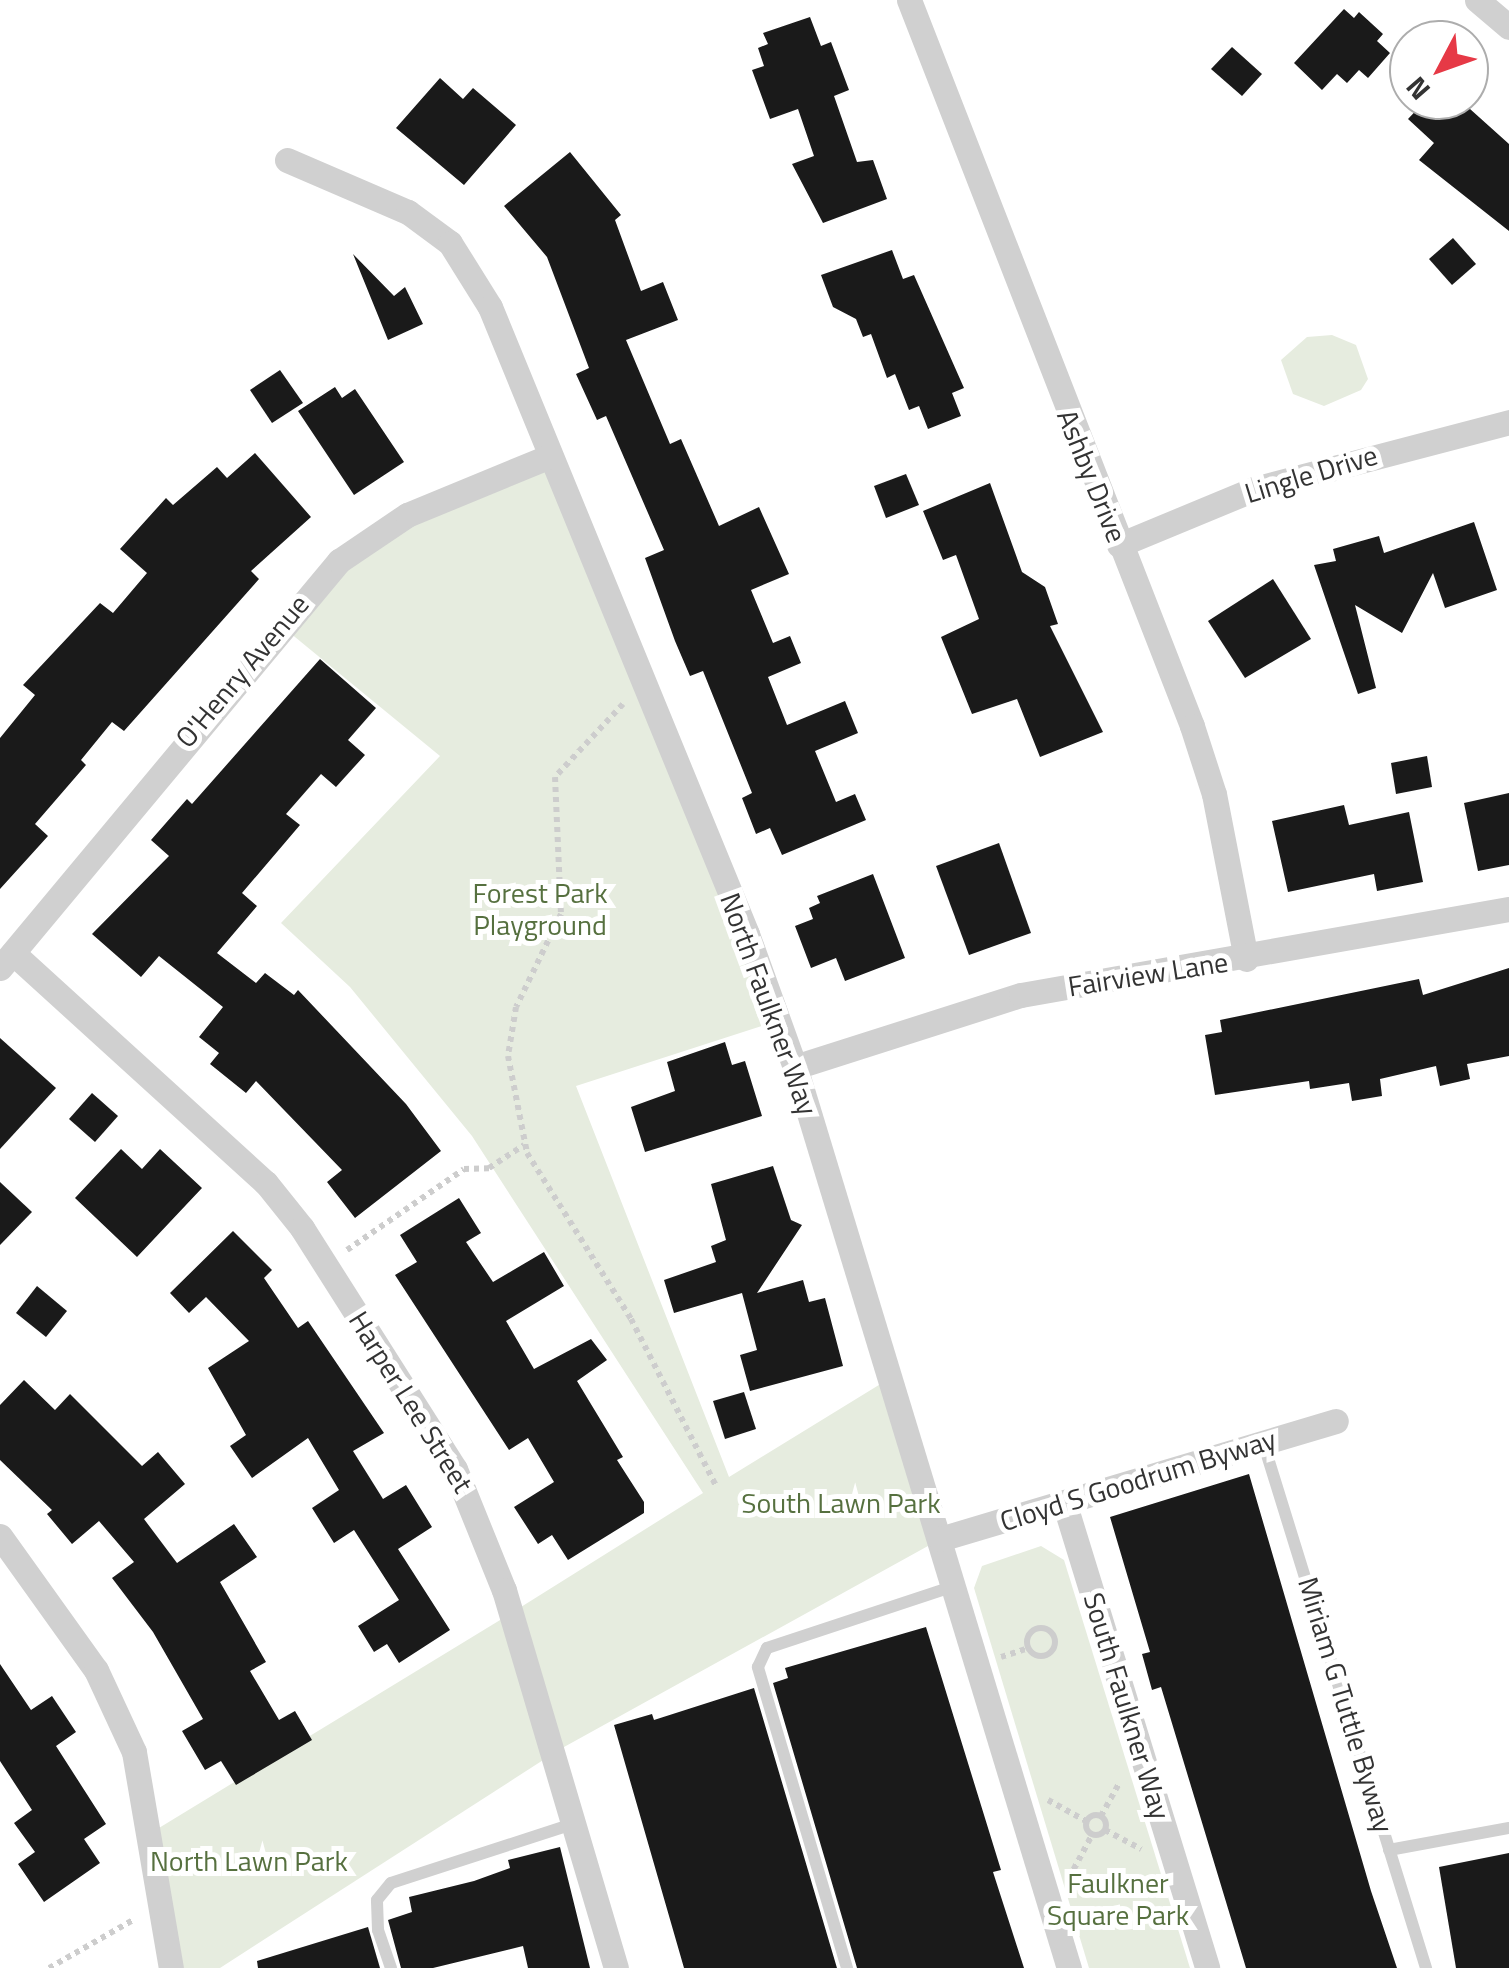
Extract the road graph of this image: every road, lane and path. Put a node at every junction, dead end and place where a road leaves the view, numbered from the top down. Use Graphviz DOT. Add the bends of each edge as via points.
graph roads {
  1 [pos="909,0"];
  2 [pos="1477,0"];
  3 [pos="1509,27"];
  4 [pos="287,160"];
  5 [pos="1509,422"];
  6 [pos="550,456"];
  7 [pos="1119,544"];
  8 [pos="642,684"];
  9 [pos="1509,910"];
  10 [pos="1246,959"];
  11 [pos="6,960"];
  12 [pos="794,1066"];
  13 [pos="524,1144"];
  14 [pos="326,1265"];
  15 [pos="1336,1421"];
  16 [pos="1263,1442"];
  17 [pos="716,1486"];
  18 [pos="1064,1502"];
  19 [pos="0,1536"];
  20 [pos="940,1539"];
  21 [pos="954,1586"];
  22 [pos="1039,1628"];
  23 [pos="1020,1806"];
  24 [pos="1086,1820"];
  25 [pos="573,1824"];
  26 [pos="1509,1828"];
  27 [pos="1389,1850"];
  28 [pos="162,1903"];
  29 [pos="50,1968"];
  30 [pos="171,1968"];
  31 [pos="391,1968"];
  32 [pos="616,1968"];
  33 [pos="847,1968"];
  34 [pos="1070,1968"];
  35 [pos="1207,1968"];
  36 [pos="1426,1968"];
  1 -- 7 [label="street, Ashby Drive"];
  2 -- 3 [label="street"];
  4 -- 6 [label="street, North Faulkner Way" via="408,212 450,243 490,307"];
  5 -- 7 [label="street, Lingle Drive" via="1254,489"];
  6 -- 8 [label="street, North Faulkner Way"];
  6 -- 11 [label="street, O'Henry Avenue" via="407,514 339,561"];
  7 -- 10 [label="street, Ashby Drive" via="1214,794"];
  8 -- 12 [label="street, North Faulkner Way" via="747,934"];
  8 -- 13 [label="path" via="555,778 561,914 522,992 509,1036"];
  9 -- 10 [label="street, Fairview Lane"];
  10 -- 12 [label="street, Fairview Lane" via="1022,995"];
  11 -- 14 [label="street, Harper Lee Street" via="266,1183"];
  12 -- 20 [label="street, North Faulkner Way"];
  13 -- 14 [label="path" via="494,1166 464,1169"];
  13 -- 17 [label="path" via="631,1318"];
  14 -- 25 [label="street, Harper Lee Street" via="479,1515"];
  15 -- 16 [label="street, Cloyd S Goodrum Byway"];
  16 -- 18 [label="street, Cloyd S Goodrum Byway"];
  16 -- 27 [label="lane, Miriam G Tuttle Byway"];
  18 -- 20 [label="street, Cloyd S Goodrum Byway"];
  18 -- 35 [label="street, South Faulkner Way"];
  19 -- 28 [label="street" via="67,1623 119,1715 146,1796"];
  20 -- 21 [label="street, North Faulkner Way"];
  21 -- 23 [label="street, North Faulkner Way"];
  21 -- 33 [label="lane" via="768,1648 758,1666"];
  22 -- 22 [label="path" via="1027,1644 1042,1657 1056,1643"];
  23 -- 24 [label="path" via="1046,1799"];
  23 -- 34 [label="street, North Faulkner Way"];
  25 -- 31 [label="lane" via="390,1882 377,1900 378,1930"];
  25 -- 32 [label="street, Harper Lee Street"];
  26 -- 27 [label="lane"];
  27 -- 36 [label="lane, Miriam G Tuttle Byway"];
  28 -- 29 [label="path"];
  28 -- 30 [label="street"];
}
